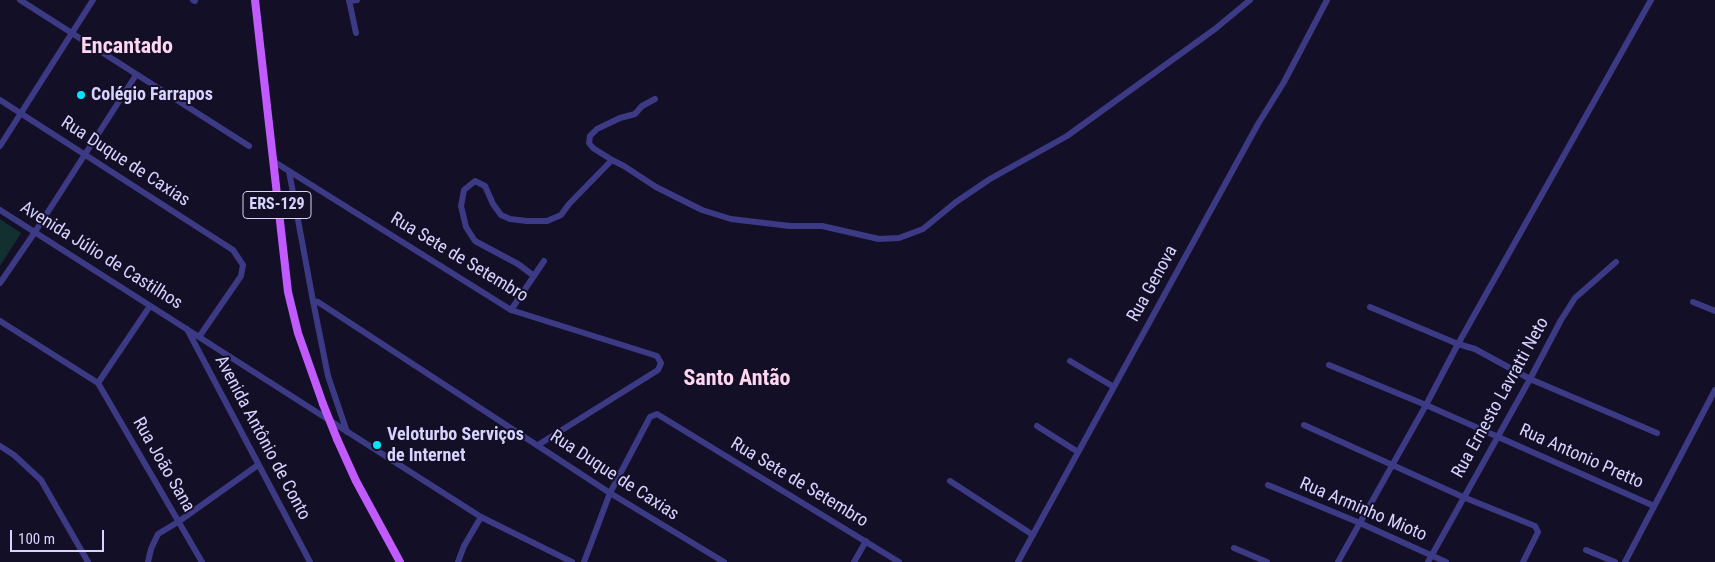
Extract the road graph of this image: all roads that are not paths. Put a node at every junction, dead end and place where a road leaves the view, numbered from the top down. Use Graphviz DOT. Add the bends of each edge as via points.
graph roads {
  1 [pos="20,0"];
  2 [pos="93,0"];
  3 [pos="255,0"];
  4 [pos="349,0"];
  5 [pos="357,0"];
  6 [pos="1250,0"];
  7 [pos="1327,0"];
  8 [pos="1651,0"];
  9 [pos="72,33"];
  10 [pos="356,33"];
  11 [pos="136,75"];
  12 [pos="655,99"];
  13 [pos="0,100"];
  14 [pos="21,114"];
  15 [pos="0,146"];
  16 [pos="249,146"];
  17 [pos="85,154"];
  18 [pos="612,160"];
  19 [pos="273,161"];
  20 [pos="289,171"];
  21 [pos="0,210"];
  22 [pos="35,232"];
  23 [pos="544,261"];
  24 [pos="1616,262"];
  25 [pos="534,276"];
  26 [pos="0,283"];
  27 [pos="313,301"];
  28 [pos="1693,302"];
  29 [pos="150,306"];
  30 [pos="1370,307"];
  31 [pos="511,310"];
  32 [pos="1715,311"];
  33 [pos="0,322"];
  34 [pos="187,328"];
  35 [pos="199,337"];
  36 [pos="1458,344"];
  37 [pos="1070,361"];
  38 [pos="1329,365"];
  39 [pos="1530,379"];
  40 [pos="98,383"];
  41 [pos="1114,387"];
  42 [pos="1715,390"];
  43 [pos="1426,405"];
  44 [pos="1304,425"];
  45 [pos="1037,426"];
  46 [pos="346,432"];
  47 [pos="1657,432"];
  48 [pos="1498,436"];
  49 [pos="538,445"];
  50 [pos="0,446"];
  51 [pos="1078,452"];
  52 [pos="258,465"];
  53 [pos="1393,465"];
  54 [pos="950,481"];
  55 [pos="1268,485"];
  56 [pos="610,493"];
  57 [pos="1464,497"];
  58 [pos="1654,506"];
  59 [pos="481,517"];
  60 [pos="178,522"];
  61 [pos="1360,523"];
  62 [pos="1033,535"];
  63 [pos="866,541"];
  64 [pos="1234,548"];
  65 [pos="1586,550"];
  66 [pos="1430,559"];
  67 [pos="88,562"];
  68 [pos="148,562"];
  69 [pos="202,562"];
  70 [pos="310,562"];
  71 [pos="400,562"];
  72 [pos="458,562"];
  73 [pos="572,562"];
  74 [pos="584,562"];
  75 [pos="724,562"];
  76 [pos="854,562"];
  77 [pos="899,562"];
  78 [pos="1018,562"];
  79 [pos="1267,562"];
  80 [pos="1338,562"];
  81 [pos="1446,562"];
  82 [pos="1523,562"];
  83 [pos="1615,562"];
  84 [pos="1626,562"];
  1 -- 9 [label="street"];
  2 -- 9 [label="street"];
  3 -- 19 [label="main road, ERS-129"];
  4 -- 5 [label="street"];
  4 -- 10 [label="street"];
  6 -- 18 [label="street" via="1215,29 1066,136 990,179 923,229 899,238 879,239 822,226 731,219 702,210"];
  7 -- 41 [label="street, Rua Genova"];
  8 -- 36 [label="street"];
  9 -- 11 [label="street"];
  9 -- 14 [label="street"];
  11 -- 16 [label="street"];
  11 -- 17 [label="street"];
  12 -- 18 [label="street" via="635,114 620,118 590,136 589,143 593,148"];
  13 -- 14 [label="street, Rua Duque de Caxias"];
  14 -- 15 [label="street"];
  14 -- 17 [label="street, Rua Duque de Caxias"];
  17 -- 22 [label="street"];
  17 -- 35 [label="street, Rua Duque de Caxias" via="233,250 242,264 241,276"];
  18 -- 25 [label="street" via="562,215 547,221 527,221 501,215 485,186 475,181 464,190 461,206 466,227 475,241"];
  19 -- 20 [label="street, Rua Sete de Setembro"];
  19 -- 71 [label="main road, ERS-129, bridge" via="288,292 298,333 323,404 356,481"];
  20 -- 27 [label="street"];
  20 -- 31 [label="street, Rua Sete de Setembro"];
  21 -- 22 [label="street, Avenida Júlio de Castilhos"];
  22 -- 26 [label="street"];
  22 -- 29 [label="street, Avenida Júlio de Castilhos"];
  23 -- 25 [label="street"];
  24 -- 39 [label="street, Rua Ernesto Lavratti Neto" via="1575,298"];
  25 -- 31 [label="street"];
  27 -- 46 [label="street" via="328,376"];
  27 -- 49 [label="street, Rua Duque de Caxias"];
  28 -- 32 [label="street"];
  29 -- 34 [label="street, Avenida Júlio de Castilhos"];
  29 -- 40 [label="street"];
  30 -- 36 [label="street"];
  31 -- 49 [label="street, Rua Sete de Setembro" via="657,356 661,363 658,370"];
  33 -- 40 [label="street"];
  34 -- 35 [label="street, Avenida Júlio de Castilhos"];
  34 -- 52 [label="street, Avenida Antônio de Conto"];
  35 -- 46 [label="street, Avenida Júlio de Castilhos"];
  36 -- 39 [label="street" via="1475,349"];
  36 -- 43 [label="street"];
  37 -- 41 [label="street"];
  38 -- 43 [label="street, Rua Antonio Pretto"];
  39 -- 47 [label="street"];
  39 -- 48 [label="street, Rua Ernesto Lavratti Neto"];
  40 -- 60 [label="street, Rua João Sana"];
  41 -- 51 [label="street, Rua Genova"];
  42 -- 58 [label="street"];
  43 -- 48 [label="street, Rua Antonio Pretto"];
  43 -- 53 [label="street"];
  44 -- 53 [label="street"];
  45 -- 51 [label="street"];
  46 -- 59 [label="street, Avenida Júlio de Castilhos"];
  48 -- 57 [label="street, Rua Ernesto Lavratti Neto"];
  48 -- 58 [label="street, Rua Antonio Pretto"];
  49 -- 56 [label="street, Rua Duque de Caxias"];
  50 -- 67 [label="street" via="41,480"];
  51 -- 62 [label="street, Rua Genova"];
  52 -- 60 [label="street"];
  52 -- 70 [label="street, Avenida Antônio de Conto"];
  53 -- 57 [label="street"];
  53 -- 61 [label="street"];
  54 -- 62 [label="street"];
  55 -- 61 [label="street, Rua Arminho Mioto"];
  56 -- 63 [label="street, Rua Sete de Setembro" via="650,417 657,414"];
  56 -- 74 [label="street"];
  56 -- 75 [label="street, Rua Duque de Caxias"];
  57 -- 66 [label="street, Rua Ernesto Lavratti Neto"];
  57 -- 82 [label="street" via="1535,526 1538,532"];
  58 -- 84 [label="street"];
  59 -- 72 [label="street"];
  59 -- 73 [label="street, Avenida Júlio de Castilhos"];
  60 -- 68 [label="street" via="158,534"];
  60 -- 69 [label="street, Rua João Sana"];
  61 -- 66 [label="street, Rua Arminho Mioto"];
  61 -- 80 [label="street"];
  62 -- 78 [label="street, Rua Genova"];
  63 -- 76 [label="street"];
  63 -- 77 [label="street, Rua Sete de Setembro"];
  64 -- 79 [label="street"];
  65 -- 83 [label="street"];
  66 -- 81 [label="street, Rua Arminho Mioto"];
}
